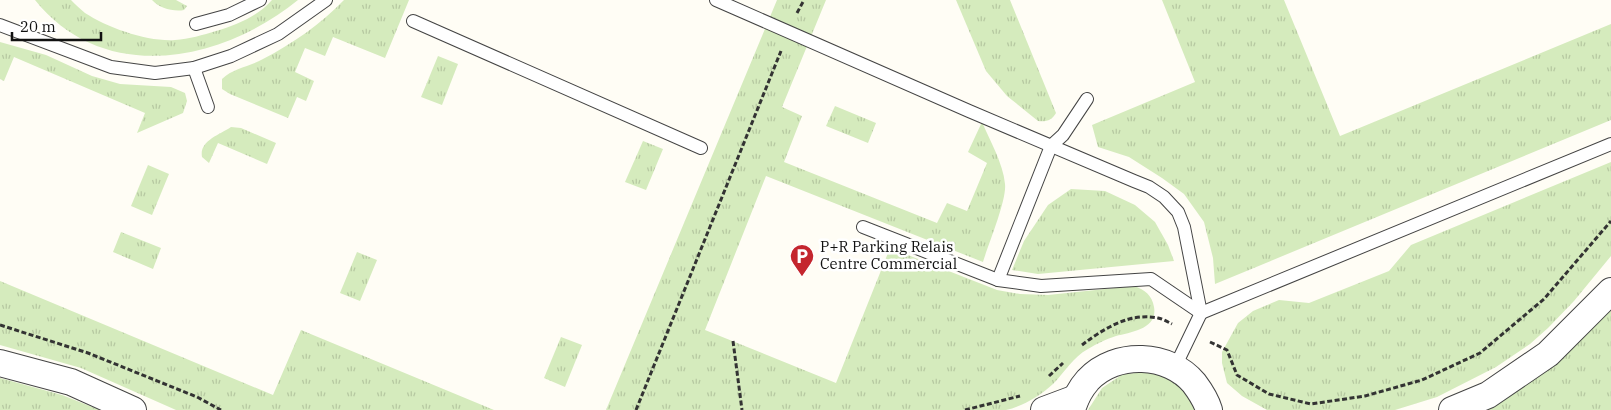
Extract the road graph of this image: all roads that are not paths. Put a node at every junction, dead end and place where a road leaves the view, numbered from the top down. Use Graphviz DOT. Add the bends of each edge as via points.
graph roads {
  1 [pos="260,0"];
  2 [pos="326,0"];
  3 [pos="716,0"];
  4 [pos="413,21"];
  5 [pos="196,24"];
  6 [pos="0,25"];
  7 [pos="194,68"];
  8 [pos="1087,100"];
  9 [pos="208,107"];
  10 [pos="1611,144"];
  11 [pos="1050,146"];
  12 [pos="701,148"];
  13 [pos="863,227"];
  14 [pos="998,280"];
  15 [pos="1611,291"];
  16 [pos="1201,313"];
  17 [pos="0,363"];
  18 [pos="1175,367"];
  19 [pos="1035,402"];
  20 [pos="1074,404"];
  21 [pos="133,410"];
  22 [pos="1209,410"];
  23 [pos="1452,410"];
  1 -- 5 [label="lane" via="230,15"];
  2 -- 7 [label="lane" via="278,34 231,56"];
  3 -- 11 [label="lane"];
  4 -- 12 [label="lane"];
  6 -- 7 [label="lane" via="111,66 155,73"];
  7 -- 9 [label="lane"];
  8 -- 11 [label="lane" via="1063,135"];
  10 -- 16 [label="lane"];
  11 -- 14 [label="lane"];
  11 -- 16 [label="lane" via="1150,188 1178,212 1184,227"];
  13 -- 14 [label="lane"];
  14 -- 16 [label="lane" via="1041,286 1150,279"];
  15 -- 23 [label="street" via="1548,354 1488,395"];
  16 -- 18 [label="lane"];
  17 -- 21 [label="street" via="71,382"];
  18 -- 20 [label="street" via="1153,360 1130,359 1108,366 1089,379"];
  18 -- 22 [label="street" via="1189,377"];
  19 -- 20 [label="street"];
}
